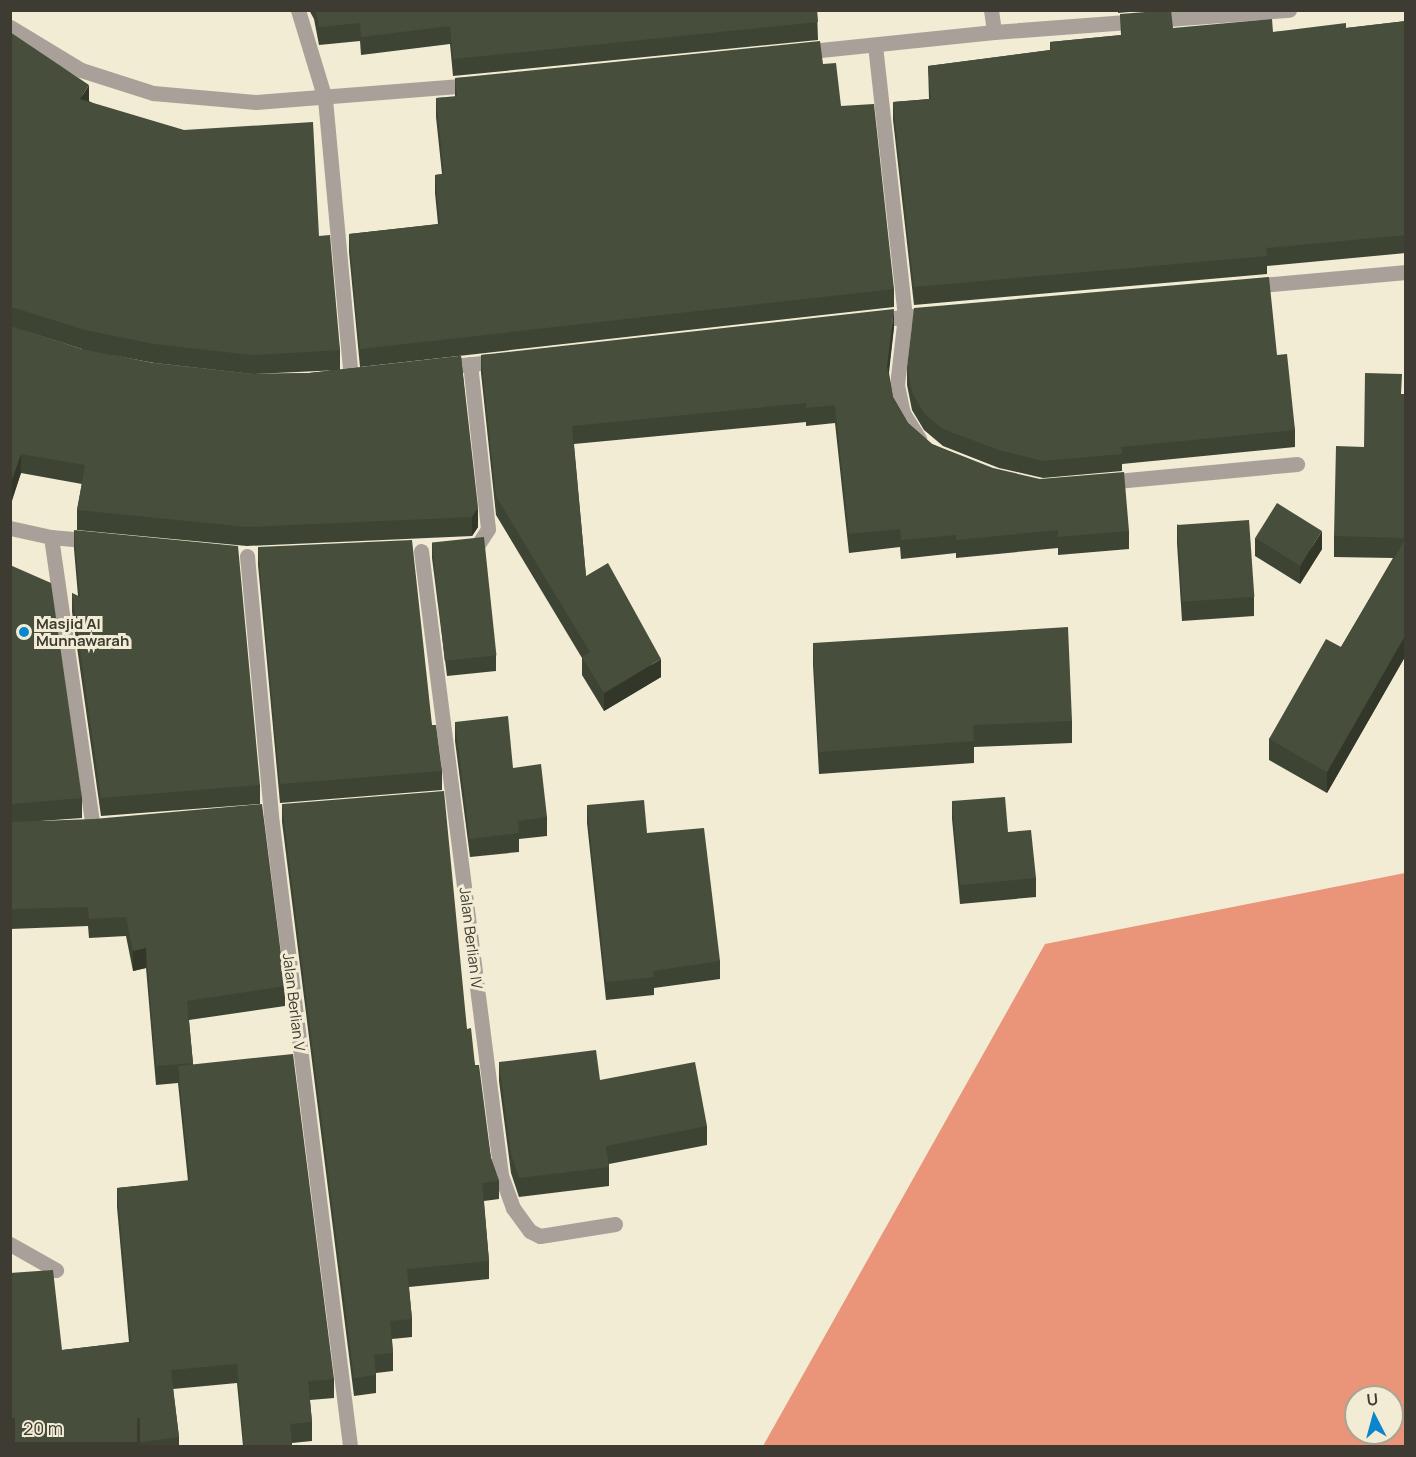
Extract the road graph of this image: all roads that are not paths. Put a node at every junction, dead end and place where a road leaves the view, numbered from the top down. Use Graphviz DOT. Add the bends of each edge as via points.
graph roads {
  1 [pos="298,10"];
  2 [pos="991,10"];
  3 [pos="1288,10"];
  4 [pos="10,27"];
  5 [pos="994,32"];
  6 [pos="875,45"];
  7 [pos="782,54"];
  8 [pos="489,83"];
  9 [pos="325,99"];
  10 [pos="1406,272"];
  11 [pos="1239,287"];
  12 [pos="953,312"];
  13 [pos="905,316"];
  14 [pos="858,321"];
  15 [pos="517,359"];
  16 [pos="470,364"];
  17 [pos="422,370"];
  18 [pos="330,381"];
  19 [pos="930,448"];
  20 [pos="1297,464"];
  21 [pos="1088,484"];
  22 [pos="10,528"];
  23 [pos="51,537"];
  24 [pos="108,542"];
  25 [pos="455,548"];
  26 [pos="421,551"];
  27 [pos="247,556"];
  28 [pos="93,829"];
  29 [pos="615,1224"];
  30 [pos="10,1244"];
  31 [pos="56,1270"];
  32 [pos="350,1446"];
  1 -- 9 [label="street"];
  2 -- 5 [label="street"];
  3 -- 5 [label="street"];
  4 -- 9 [label="street" via="81,70 153,93 256,102"];
  5 -- 6 [label="street"];
  6 -- 7 [label="street"];
  6 -- 13 [label="street"];
  8 -- 9 [label="street"];
  9 -- 18 [label="street" via="357,377"];
  10 -- 11 [label="street"];
  12 -- 13 [label="street"];
  13 -- 14 [label="street"];
  13 -- 19 [label="street" via="897,385 903,413 916,436"];
  15 -- 16 [label="street"];
  16 -- 17 [label="street"];
  16 -- 25 [label="street" via="488,529 477,546"];
  20 -- 21 [label="street"];
  22 -- 23 [label="street"];
  23 -- 24 [label="street"];
  23 -- 28 [label="street"];
  26 -- 29 [label="street, Jalan Berlian IV" via="447,799 501,1175 513,1208 530,1231 540,1236"];
  27 -- 32 [label="street, Jalan Berlian V" via="271,816"];
  30 -- 31 [label="street"];
}
